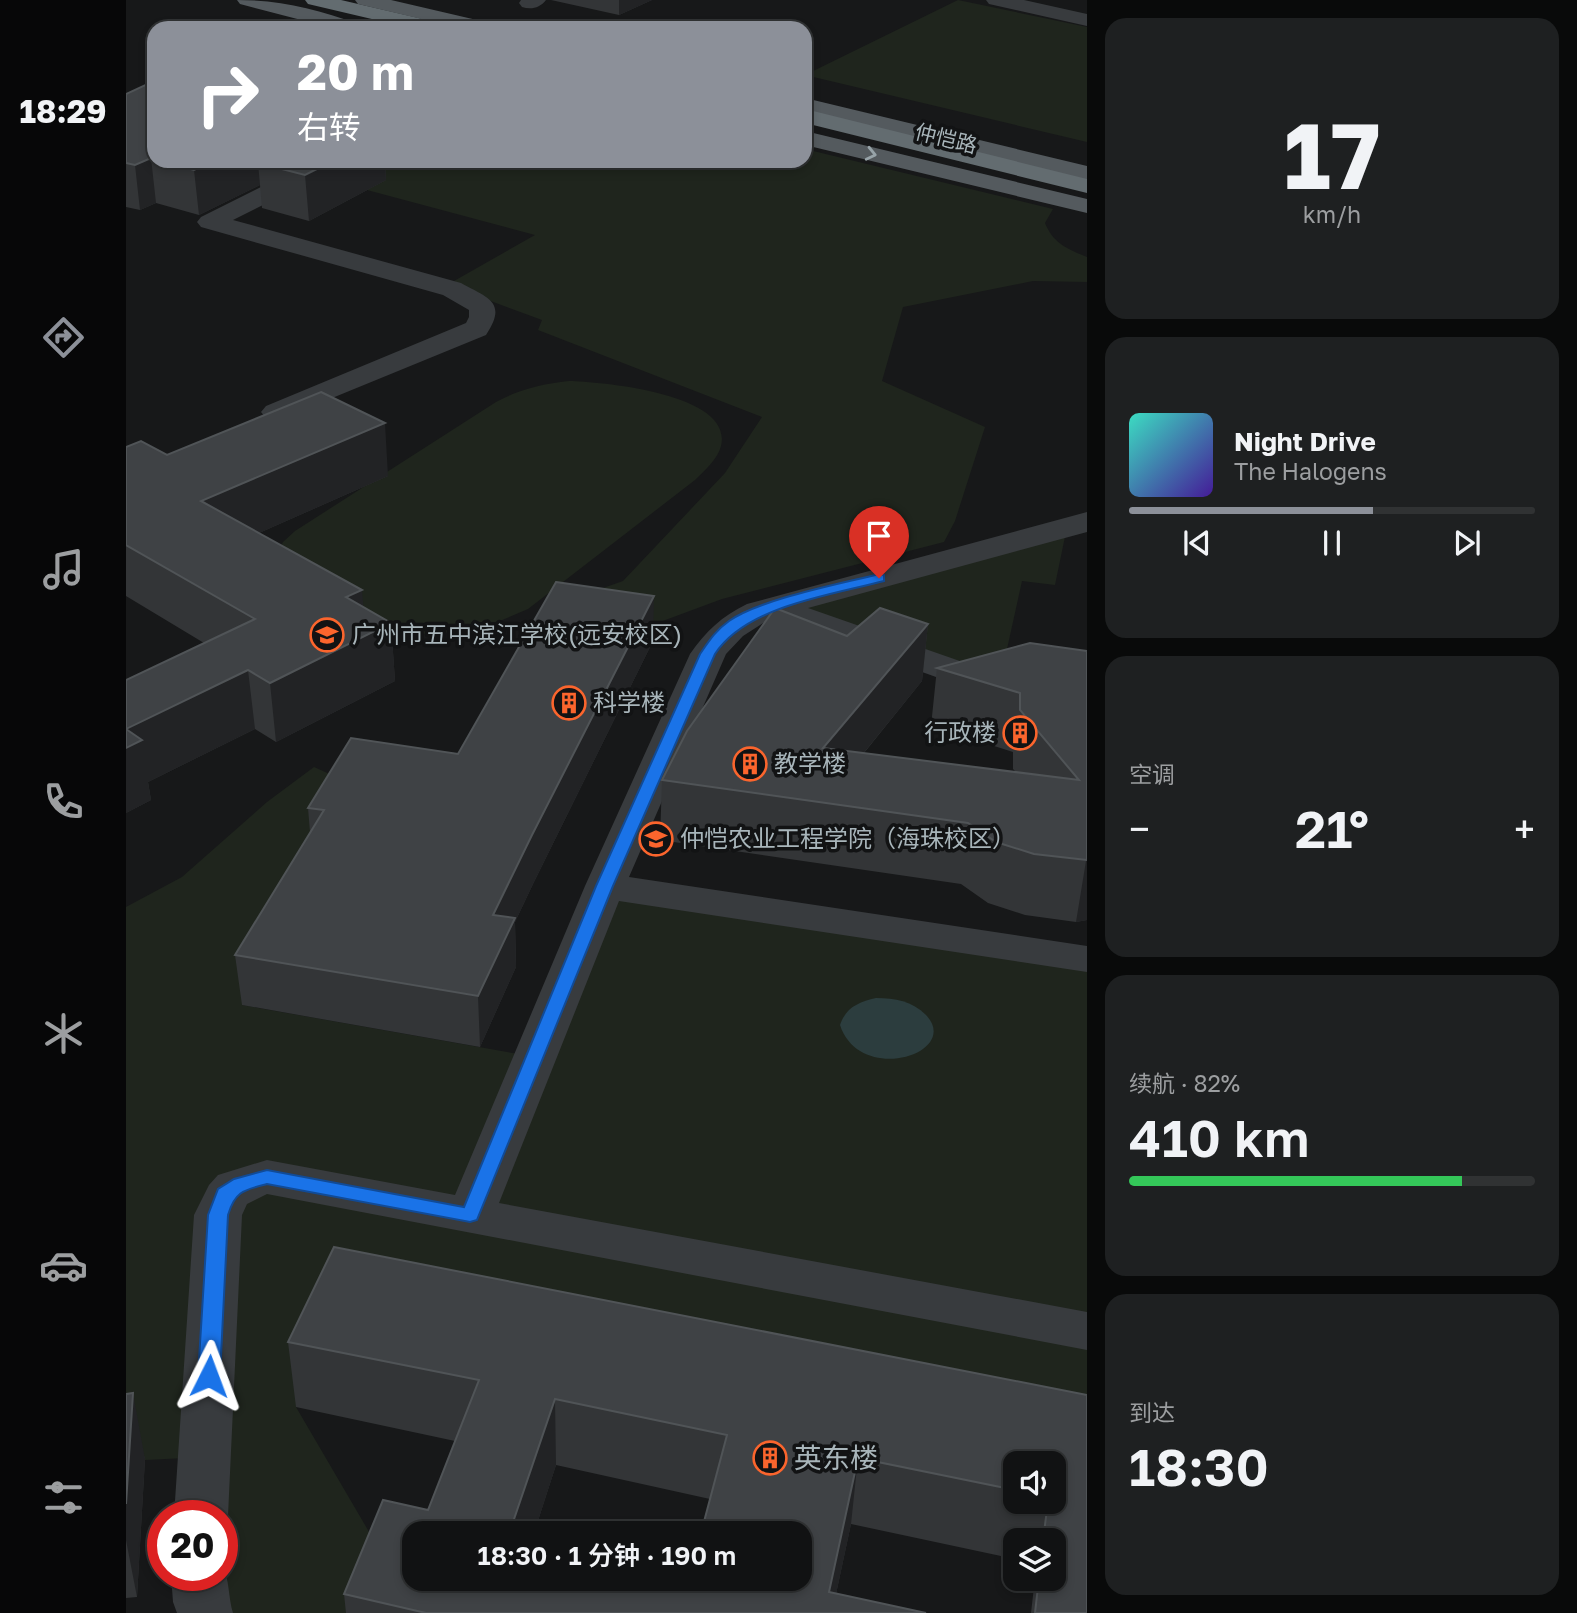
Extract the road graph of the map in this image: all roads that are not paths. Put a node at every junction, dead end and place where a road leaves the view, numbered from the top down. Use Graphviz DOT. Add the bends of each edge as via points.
graph roads {
  1 [pos="247,0"];
  2 [pos="365,0"];
  3 [pos="996,0"];
  4 [pos="312,7"];
  5 [pos="1087,20"];
  6 [pos="339,21"];
  7 [pos="353,21"];
  8 [pos="395,21"];
  9 [pos="456,21"];
  10 [pos="812,107"];
  11 [pos="812,120"];
  12 [pos="812,140"];
  13 [pos="318,168"];
  14 [pos="1087,173"];
  15 [pos="1087,186"];
  16 [pos="1087,206"];
  17 [pos="286,408"];
  18 [pos="314,422"];
  19 [pos="249,424"];
  20 [pos="1087,522"];
  21 [pos="772,607"];
  22 [pos="1087,696"];
  23 [pos="605,886"];
  24 [pos="1087,959"];
  25 [pos="470,1215"];
  26 [pos="1087,1331"];
  27 [pos="202,1500"];
  28 [pos="200,1591"];
  29 [pos="205,1613"];
  1 -- 4 [label="main road"];
  2 -- 9 [label="main road"];
  3 -- 5 [label="street"];
  4 -- 6 [label="main road"];
  4 -- 7 [label="highway"];
  4 -- 8 [label="highway"];
  10 -- 14 [label="main road, 仲恺路"];
  11 -- 15 [label="highway"];
  12 -- 16 [label="main road, 仲恺路, one-way"];
  13 -- 17 [label="street" via="210,222 452,289 482,306 483,317 475,329"];
  17 -- 18 [label="street"];
  17 -- 19 [label="street"];
  20 -- 21 [label="street"];
  21 -- 22 [label="street" via="991,684"];
  21 -- 23 [label="street" via="735,623 708,654"];
  23 -- 24 [label="street"];
  23 -- 25 [label="street"];
  25 -- 26 [label="street"];
  25 -- 27 [label="street" via="267,1177 225,1194 218,1215"];
  28 -- 29 [label="street"];
}
